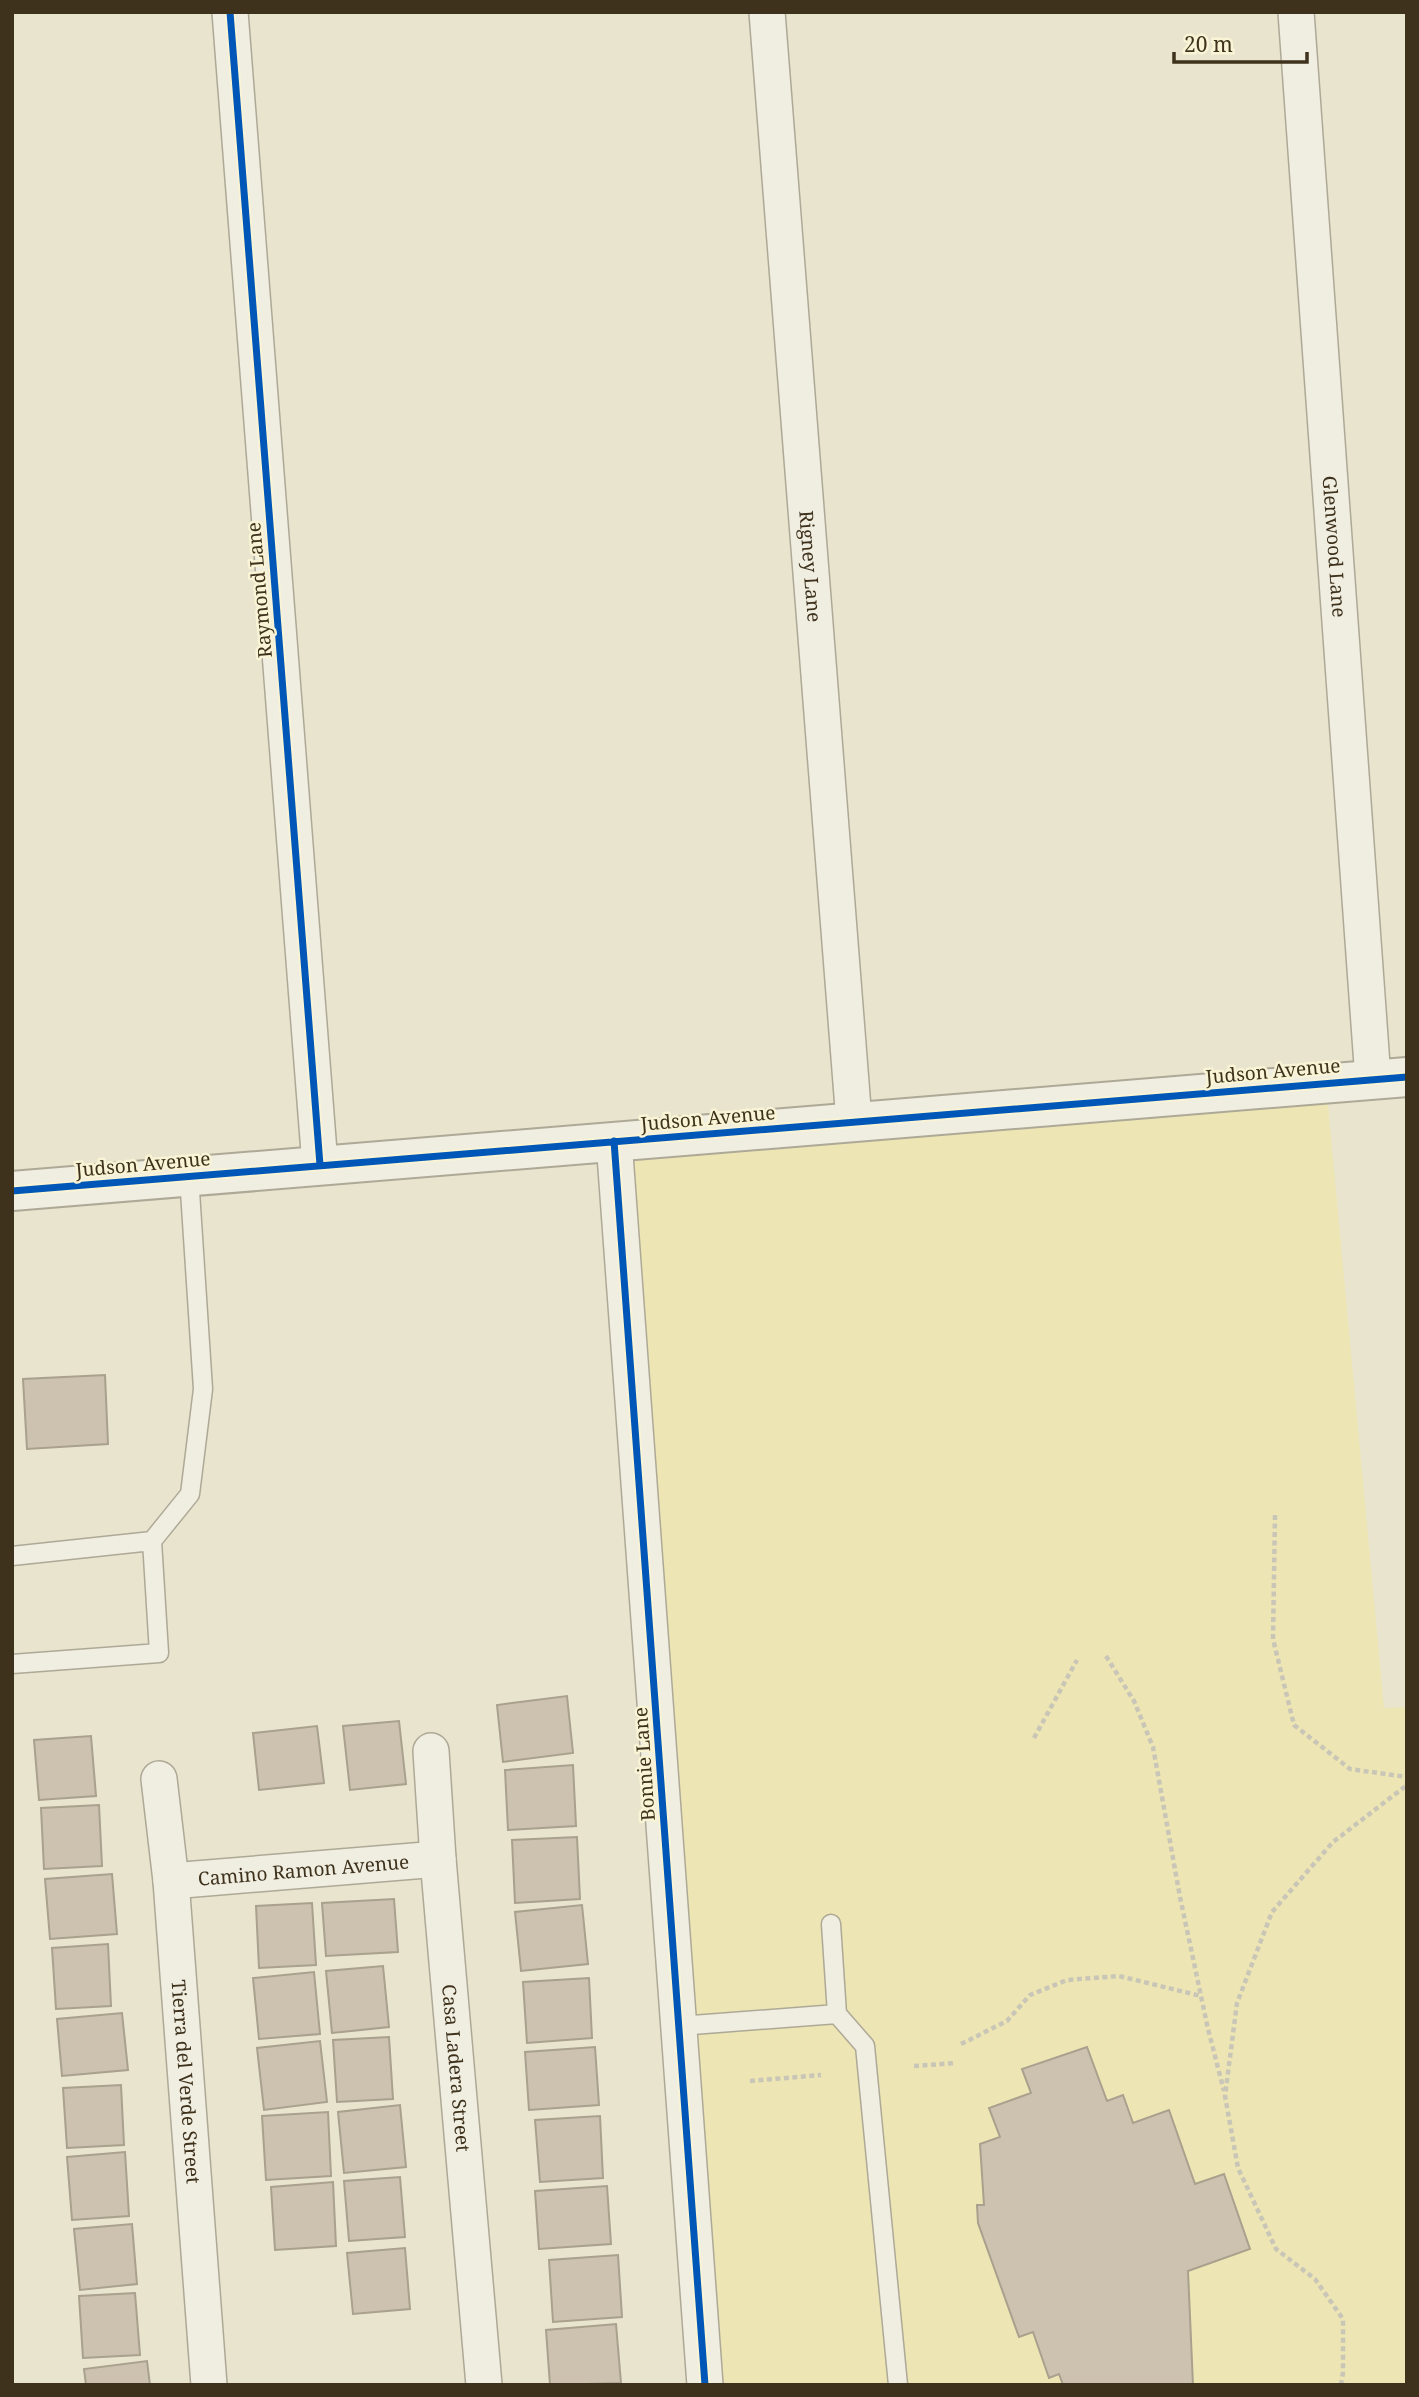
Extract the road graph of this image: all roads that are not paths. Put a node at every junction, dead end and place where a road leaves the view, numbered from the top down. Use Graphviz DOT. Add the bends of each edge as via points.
graph roads {
  1 [pos="230,12"];
  2 [pos="767,12"];
  3 [pos="1296,12"];
  4 [pos="1390,1078"];
  5 [pos="854,1121"];
  6 [pos="614,1141"];
  7 [pos="320,1166"];
  8 [pos="189,1176"];
  9 [pos="12,1191"];
  10 [pos="152,1541"];
  11 [pos="12,1556"];
  12 [pos="12,1664"];
  13 [pos="431,1751"];
  14 [pos="159,1779"];
  15 [pos="438,1859"];
  16 [pos="171,1881"];
  17 [pos="831,1924"];
  18 [pos="837,2014"];
  19 [pos="679,2025"];
  20 [pos="209,2385"];
  21 [pos="484,2385"];
  22 [pos="705,2385"];
  23 [pos="898,2385"];
  1 -- 7 [label="street, Raymond Lane"];
  2 -- 5 [label="street, Rigney Lane"];
  3 -- 4 [label="street, Glenwood Lane"];
  4 -- 5 [label="street, Judson Avenue"];
  5 -- 6 [label="street, Judson Avenue"];
  6 -- 7 [label="street, Judson Avenue"];
  6 -- 19 [label="street, Bonnie Lane"];
  7 -- 8 [label="street, Judson Avenue"];
  8 -- 9 [label="street, Judson Avenue"];
  8 -- 10 [label="lane" via="203,1389 190,1494"];
  10 -- 11 [label="lane"];
  10 -- 12 [label="lane" via="159,1653"];
  13 -- 15 [label="street, Casa Ladera Street"];
  14 -- 16 [label="street, Tierra del Verde Street"];
  15 -- 16 [label="street, Camino Ramon Avenue"];
  15 -- 21 [label="street, Casa Ladera Street"];
  16 -- 20 [label="street, Tierra del Verde Street"];
  17 -- 18 [label="lane"];
  18 -- 19 [label="lane"];
  18 -- 23 [label="lane" via="865,2046"];
  19 -- 22 [label="street, Bonnie Lane"];
}
